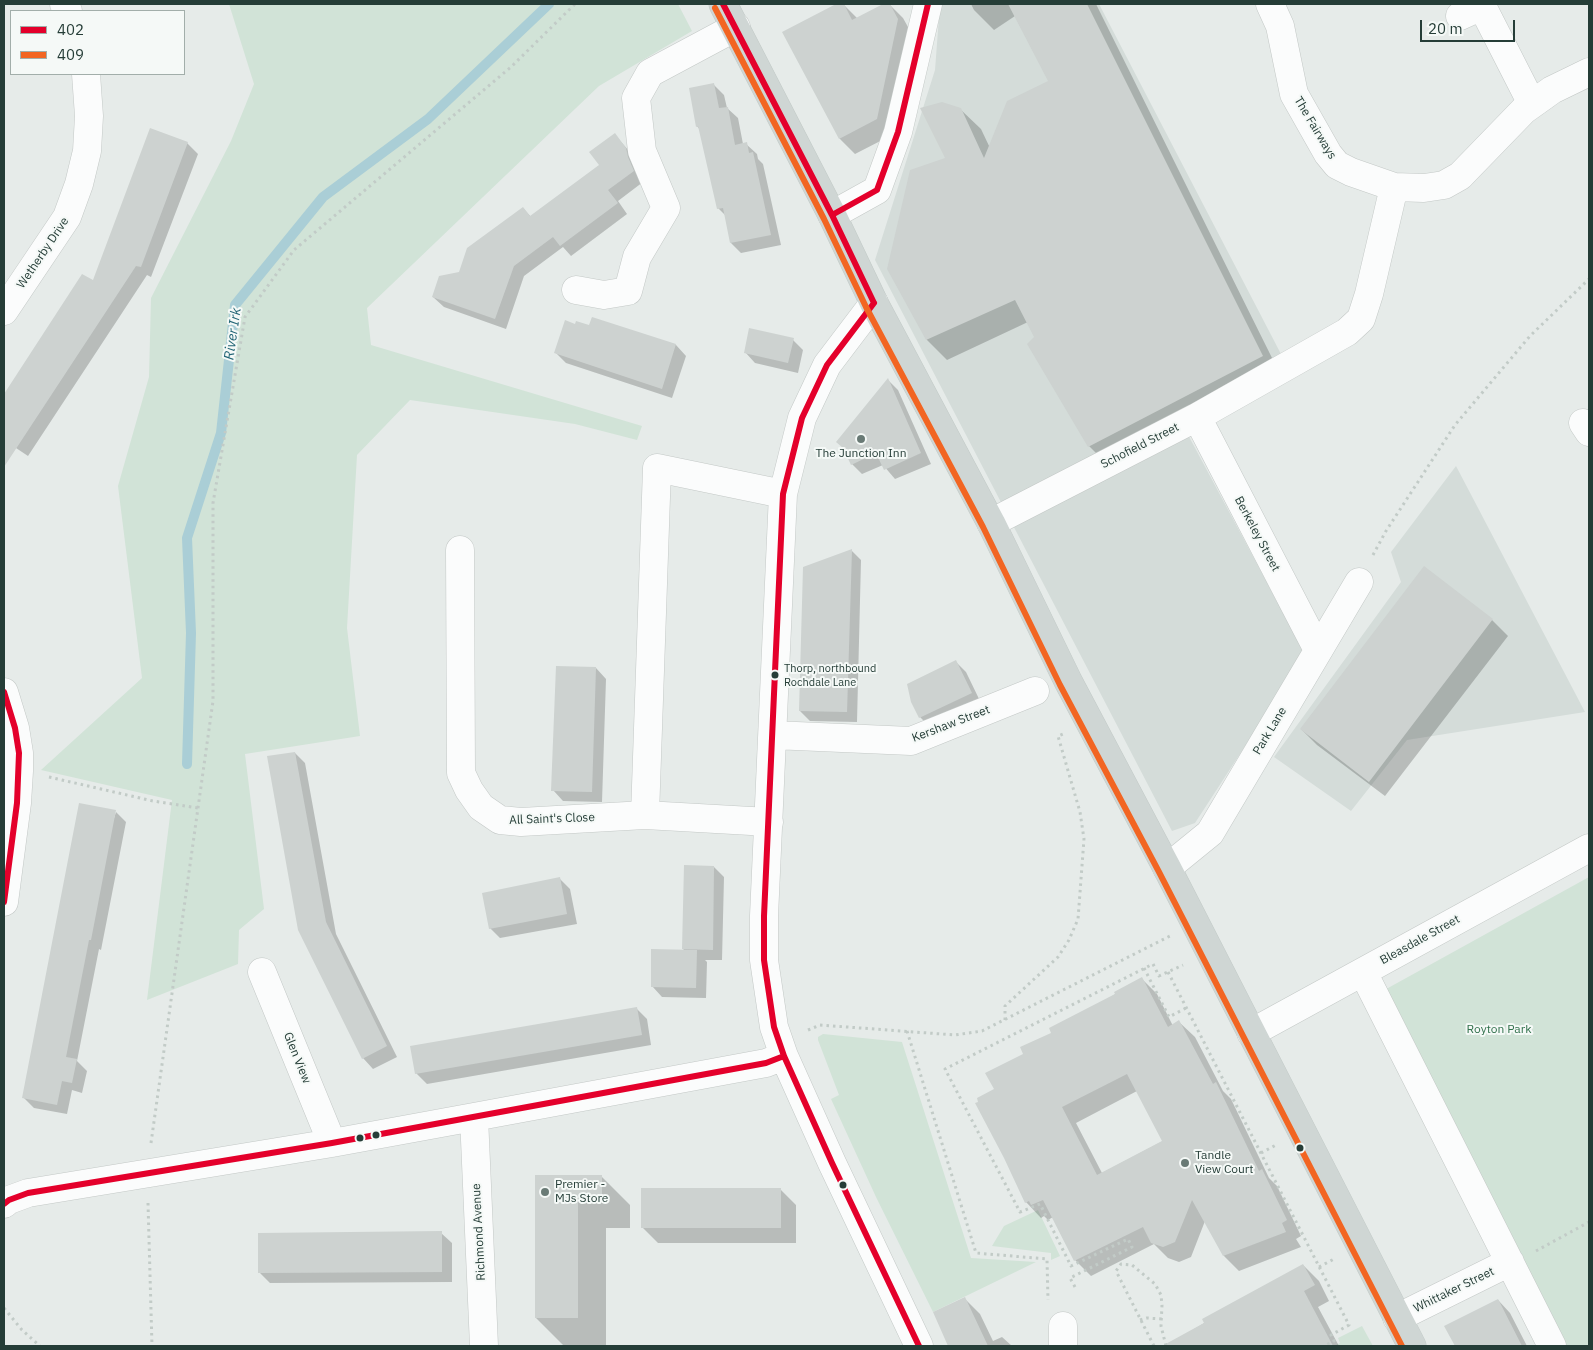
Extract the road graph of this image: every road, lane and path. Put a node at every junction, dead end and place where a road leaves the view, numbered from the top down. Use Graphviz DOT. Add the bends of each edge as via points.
graph roads {
  1 [pos="575,4"];
  2 [pos="928,4"];
  3 [pos="1270,4"];
  4 [pos="730,15"];
  5 [pos="1460,16"];
  6 [pos="1589,72"];
  7 [pos="86,75"];
  8 [pos="1532,104"];
  9 [pos="1394,187"];
  10 [pos="832,215"];
  11 [pos="1589,279"];
  12 [pos="576,290"];
  13 [pos="7,298"];
  14 [pos="874,303"];
  15 [pos="1196,417"];
  16 [pos="783,494"];
  17 [pos="991,523"];
  18 [pos="460,550"];
  19 [pos="1359,582"];
  20 [pos="1318,650"];
  21 [pos="1035,690"];
  22 [pos="4,692"];
  23 [pos="1069,731"];
  24 [pos="773,735"];
  25 [pos="19,771"];
  26 [pos="198,808"];
  27 [pos="645,815"];
  28 [pos="769,822"];
  29 [pos="1589,848"];
  30 [pos="1166,868"];
  31 [pos="4,902"];
  32 [pos="1171,936"];
  33 [pos="1186,963"];
  34 [pos="1144,968"];
  35 [pos="262,972"];
  36 [pos="1168,972"];
  37 [pos="1363,972"];
  38 [pos="1186,1008"];
  39 [pos="1005,1020"];
  40 [pos="805,1031"];
  41 [pos="907,1031"];
  42 [pos="1251,1033"];
  43 [pos="784,1056"];
  44 [pos="474,1117"];
  45 [pos="332,1143"];
  46 [pos="1278,1144"];
  47 [pos="1261,1154"];
  48 [pos="147,1173"];
  49 [pos="4,1204"];
  50 [pos="1589,1222"];
  51 [pos="1336,1258"];
  52 [pos="1510,1262"];
  53 [pos="1319,1267"];
  54 [pos="1075,1287"];
  55 [pos="1048,1303"];
  56 [pos="4,1308"];
  57 [pos="1397,1318"];
  58 [pos="1140,1320"];
  59 [pos="1162,1320"];
  60 [pos="40,1346"];
  61 [pos="152,1346"];
  62 [pos="484,1346"];
  63 [pos="919,1346"];
  64 [pos="1154,1346"];
  65 [pos="1166,1346"];
  66 [pos="1324,1346"];
  67 [pos="1412,1346"];
  68 [pos="1552,1346"];
  1 -- 26 [label="path" via="511,67 294,250 245,317 214,503 213,701"];
  2 -- 10 [label="street" via="898,132 877,190"];
  3 -- 9 [label="street, The Fairways" via="1280,26 1294,94 1328,154 1337,165"];
  4 -- 10 [label="main road"];
  4 -- 12 [label="street" via="650,73 636,98 642,151 666,208 637,257 628,291 604,295"];
  5 -- 8 [label="street" via="1482,6"];
  6 -- 8 [label="street, The Fairways"];
  7 -- 13 [label="street, Wetherby Drive" via="87,151 79,184 67,217"];
  8 -- 9 [label="street, The Fairways" via="1460,176 1444,185"];
  9 -- 15 [label="street, Schofield Street" via="1361,319 1348,332"];
  10 -- 14 [label="main road"];
  11 -- 19 [label="path" via="1530,336 1455,425 1386,531"];
  14 -- 16 [label="street" via="826,365 802,418"];
  14 -- 17 [label="main road"];
  15 -- 17 [label="street, Schofield Street"];
  15 -- 20 [label="street, Berkeley Street"];
  16 -- 24 [label="street"];
  16 -- 27 [label="street" via="657,468"];
  17 -- 30 [label="main road" via="1068,682"];
  18 -- 27 [label="street, All Saint's Close" via="461,773 473,796 481,807 500,820 521,822"];
  19 -- 20 [label="street, Park Lane"];
  20 -- 30 [label="street, Park Lane" via="1210,833"];
  21 -- 24 [label="street, Kershaw Street" via="911,741"];
  22 -- 25 [label="street" via="15,728"];
  23 -- 39 [label="path" via="1058,736 1080,812 1084,839 1078,918 1058,957 1005,1006"];
  24 -- 28 [label="street"];
  25 -- 26 [label="path"];
  25 -- 31 [label="street"];
  26 -- 48 [label="path"];
  27 -- 28 [label="street, All Saint's Close"];
  28 -- 43 [label="street" via="764,960 774,1027"];
  29 -- 37 [label="street, Bleasdale Street"];
  30 -- 42 [label="main road"];
  32 -- 39 [label="path"];
  33 -- 36 [label="path"];
  34 -- 36 [label="path" via="1153,964 1159,976"];
  34 -- 38 [label="path" via="1169,1017"];
  34 -- 54 [label="path" via="945,1069 1020,1212 1040,1204 1071,1266 1128,1239 1132,1247 1070,1278"];
  35 -- 45 [label="street, Glen View"];
  36 -- 38 [label="path"];
  37 -- 42 [label="street, Bleasdale Street"];
  37 -- 52 [label="street"];
  38 -- 47 [label="path"];
  39 -- 41 [label="path" via="969,1034"];
  40 -- 41 [label="path" via="820,1025"];
  41 -- 55 [label="path" via="976,1253 1047,1258"];
  42 -- 57 [label="main road"];
  43 -- 44 [label="street" via="766,1063"];
  43 -- 63 [label="street"];
  44 -- 45 [label="street"];
  44 -- 62 [label="street, Richmond Avenue"];
  45 -- 48 [label="street"];
  46 -- 47 [label="path"];
  47 -- 53 [label="path"];
  48 -- 49 [label="street" via="28,1193"];
  48 -- 61 [label="path"];
  50 -- 52 [label="path"];
  51 -- 53 [label="path"];
  52 -- 57 [label="street, Whittaker Street"];
  52 -- 68 [label="street"];
  53 -- 66 [label="path" via="1349,1325 1331,1335 1334,1341"];
  56 -- 60 [label="path"];
  57 -- 67 [label="main road"];
  58 -- 59 [label="path"];
  58 -- 59 [label="path" via="1116,1271 1121,1264 1132,1265 1155,1284 1162,1305"];
  58 -- 64 [label="path"];
  59 -- 65 [label="path"];
}
